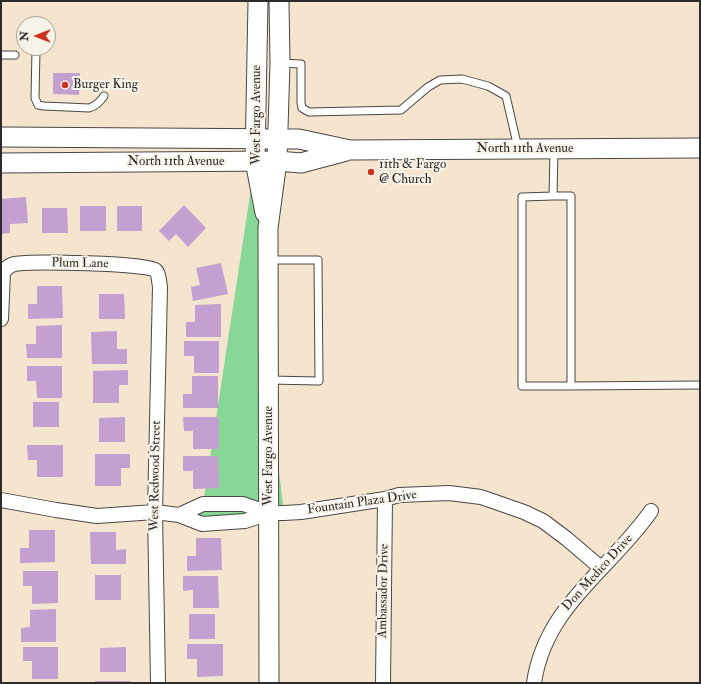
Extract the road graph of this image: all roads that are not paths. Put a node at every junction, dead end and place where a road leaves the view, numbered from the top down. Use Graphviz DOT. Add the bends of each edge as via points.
graph roads {
  1 [pos="258,1"];
  2 [pos="279,1"];
  3 [pos="1,55"];
  4 [pos="15,55"];
  5 [pos="36,56"];
  6 [pos="280,63"];
  7 [pos="104,96"];
  8 [pos="256,139"];
  9 [pos="6,140"];
  10 [pos="278,140"];
  11 [pos="519,148"];
  12 [pos="554,148"];
  13 [pos="700,148"];
  14 [pos="350,150"];
  15 [pos="1,162"];
  16 [pos="255,162"];
  17 [pos="277,162"];
  18 [pos="553,196"];
  19 [pos="268,228"];
  20 [pos="268,260"];
  21 [pos="155,270"];
  22 [pos="1,319"];
  23 [pos="269,380"];
  24 [pos="700,385"];
  25 [pos="571,386"];
  26 [pos="385,499"];
  27 [pos="1,500"];
  28 [pos="651,511"];
  29 [pos="155,512"];
  30 [pos="269,513"];
  31 [pos="180,515"];
  32 [pos="601,568"];
  33 [pos="158,683"];
  34 [pos="269,683"];
  35 [pos="382,683"];
  36 [pos="534,683"];
  1 -- 8 [label="main road, West Fargo Avenue"];
  2 -- 6 [label="main road, West Fargo Avenue"];
  3 -- 4 [label="lane"];
  5 -- 7 [label="lane" via="35,98 38,105 89,108 94,107"];
  6 -- 10 [label="main road, West Fargo Avenue"];
  6 -- 11 [label="lane" via="301,64 301,103 302,108 309,112 401,110 440,80 462,79 488,86 506,96"];
  8 -- 9 [label="main road, North 11th Avenue"];
  8 -- 10 [label="main road, North 11th Avenue"];
  8 -- 16 [label="main road, West Fargo Avenue"];
  10 -- 14 [label="main road, North 11th Avenue" via="299,139"];
  10 -- 17 [label="main road, West Fargo Avenue"];
  11 -- 12 [label="main road, North 11th Avenue"];
  11 -- 14 [label="main road, North 11th Avenue"];
  12 -- 13 [label="main road, North 11th Avenue"];
  12 -- 18 [label="lane"];
  14 -- 17 [label="main road, North 11th Avenue" via="301,163"];
  15 -- 16 [label="main road, North 11th Avenue"];
  16 -- 17 [label="main road, North 11th Avenue"];
  16 -- 19 [label="main road, West Fargo Avenue"];
  17 -- 19 [label="main road, West Fargo Avenue"];
  18 -- 25 [label="lane" via="571,196"];
  18 -- 25 [label="lane" via="522,197 522,386"];
  19 -- 20 [label="main road, West Fargo Avenue"];
  20 -- 23 [label="main road, West Fargo Avenue"];
  20 -- 23 [label="lane" via="318,260 319,381"];
  21 -- 22 [label="street, Plum Lane" via="137,265 14,264 3,273"];
  21 -- 29 [label="street, West Redwood Street" via="160,287"];
  23 -- 30 [label="main road, West Fargo Avenue"];
  24 -- 25 [label="lane"];
  26 -- 30 [label="street, Fountain Plaza Drive" via="301,512"];
  26 -- 32 [label="street, Fountain Plaza Drive" via="399,495 449,492 481,497 543,521"];
  26 -- 35 [label="street, Ambassador Drive"];
  27 -- 29 [label="street, Fountain Plaza Drive" via="96,516"];
  28 -- 32 [label="street, Don Medico Drive" via="626,544"];
  29 -- 31 [label="street, Fountain Plaza Drive"];
  29 -- 33 [label="street, West Redwood Street"];
  30 -- 31 [label="street, Fountain Plaza Drive" via="245,521 202,524"];
  30 -- 31 [label="street, Fountain Plaza Drive" via="243,504 203,504"];
  30 -- 34 [label="main road, West Fargo Avenue"];
  32 -- 36 [label="street, Don Medico Drive" via="569,604 551,630"];
}
